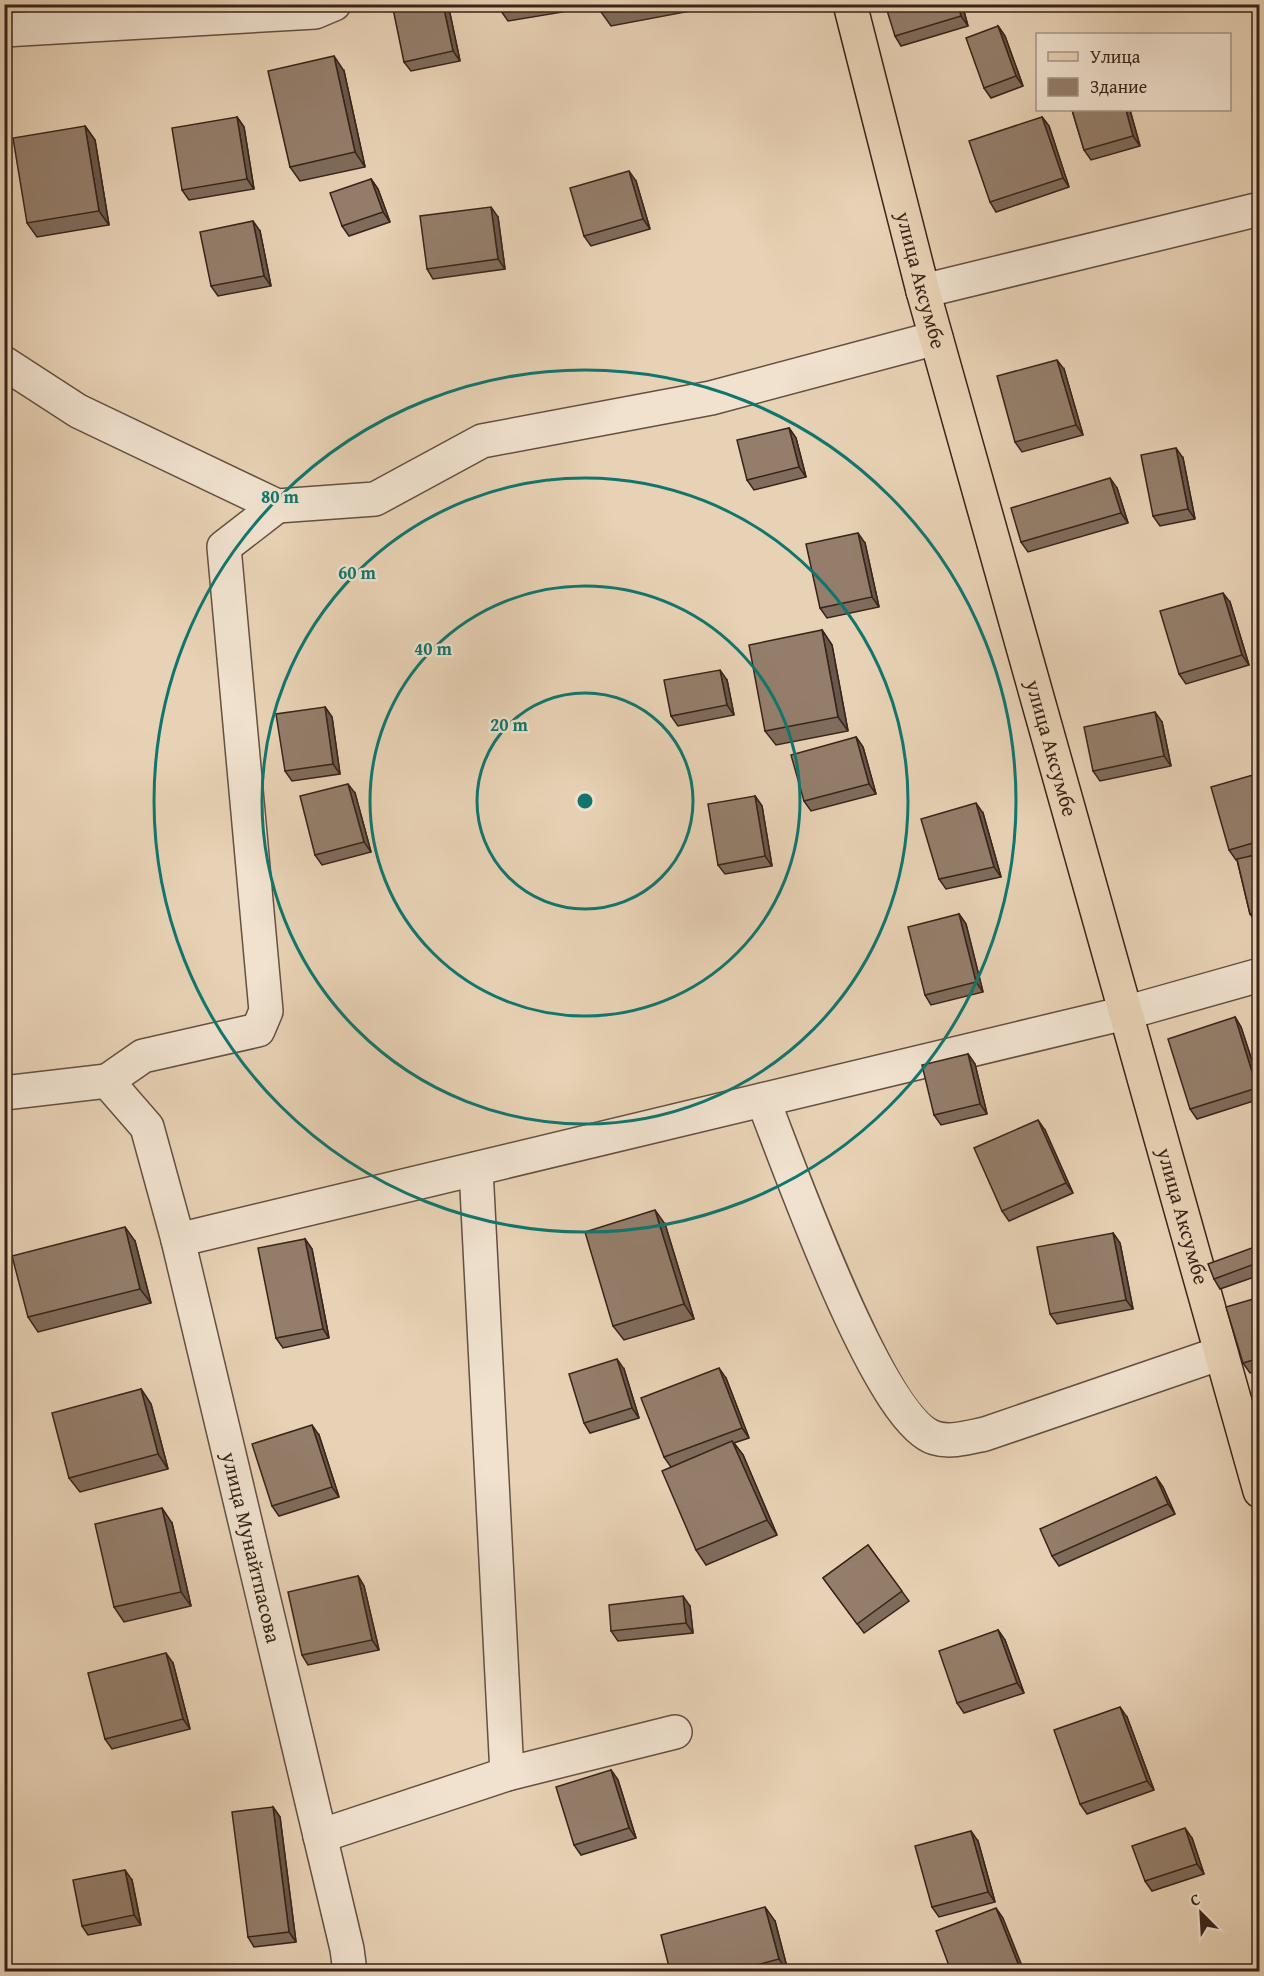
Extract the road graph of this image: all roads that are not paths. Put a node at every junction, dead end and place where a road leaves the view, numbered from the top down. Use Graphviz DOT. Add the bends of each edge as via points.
graph roads {
  1 [pos="334,4"];
  2 [pos="850,4"];
  3 [pos="4,30"];
  4 [pos="1260,209"];
  5 [pos="923,291"];
  6 [pos="936,338"];
  7 [pos="4,363"];
  8 [pos="277,506"];
  9 [pos="1260,975"];
  10 [pos="1125,1013"];
  11 [pos="107,1081"];
  12 [pos="4,1093"];
  13 [pos="763,1100"];
  14 [pos="476,1169"];
  15 [pos="178,1240"];
  16 [pos="1221,1353"];
  17 [pos="1260,1491"];
  18 [pos="675,1732"];
  19 [pos="507,1774"];
  20 [pos="320,1836"];
  21 [pos="350,1971"];
  1 -- 3 [label="street" via="315,12"];
  2 -- 5 [label="main road, улица Аксумбе"];
  4 -- 5 [label="street"];
  5 -- 6 [label="main road, улица Аксумбе"];
  6 -- 8 [label="street" via="711,398 482,441 375,499"];
  6 -- 10 [label="main road, улица Аксумбе"];
  7 -- 8 [label="street" via="78,411"];
  8 -- 11 [label="street" via="224,547 266,1011 258,1030 143,1056"];
  9 -- 10 [label="street"];
  10 -- 13 [label="street"];
  10 -- 16 [label="main road, улица Аксумбе"];
  11 -- 12 [label="street"];
  11 -- 15 [label="street, улица Мунайтпасова" via="147,1126"];
  13 -- 14 [label="street"];
  13 -- 16 [label="street" via="864,1344 911,1421 935,1438 985,1434"];
  14 -- 15 [label="street"];
  14 -- 19 [label="street"];
  15 -- 20 [label="street, улица Мунайтпасова"];
  16 -- 17 [label="main road, улица Аксумбе"];
  18 -- 19 [label="street"];
  19 -- 20 [label="street"];
  20 -- 21 [label="street, улица Мунайтпасова"];
}
